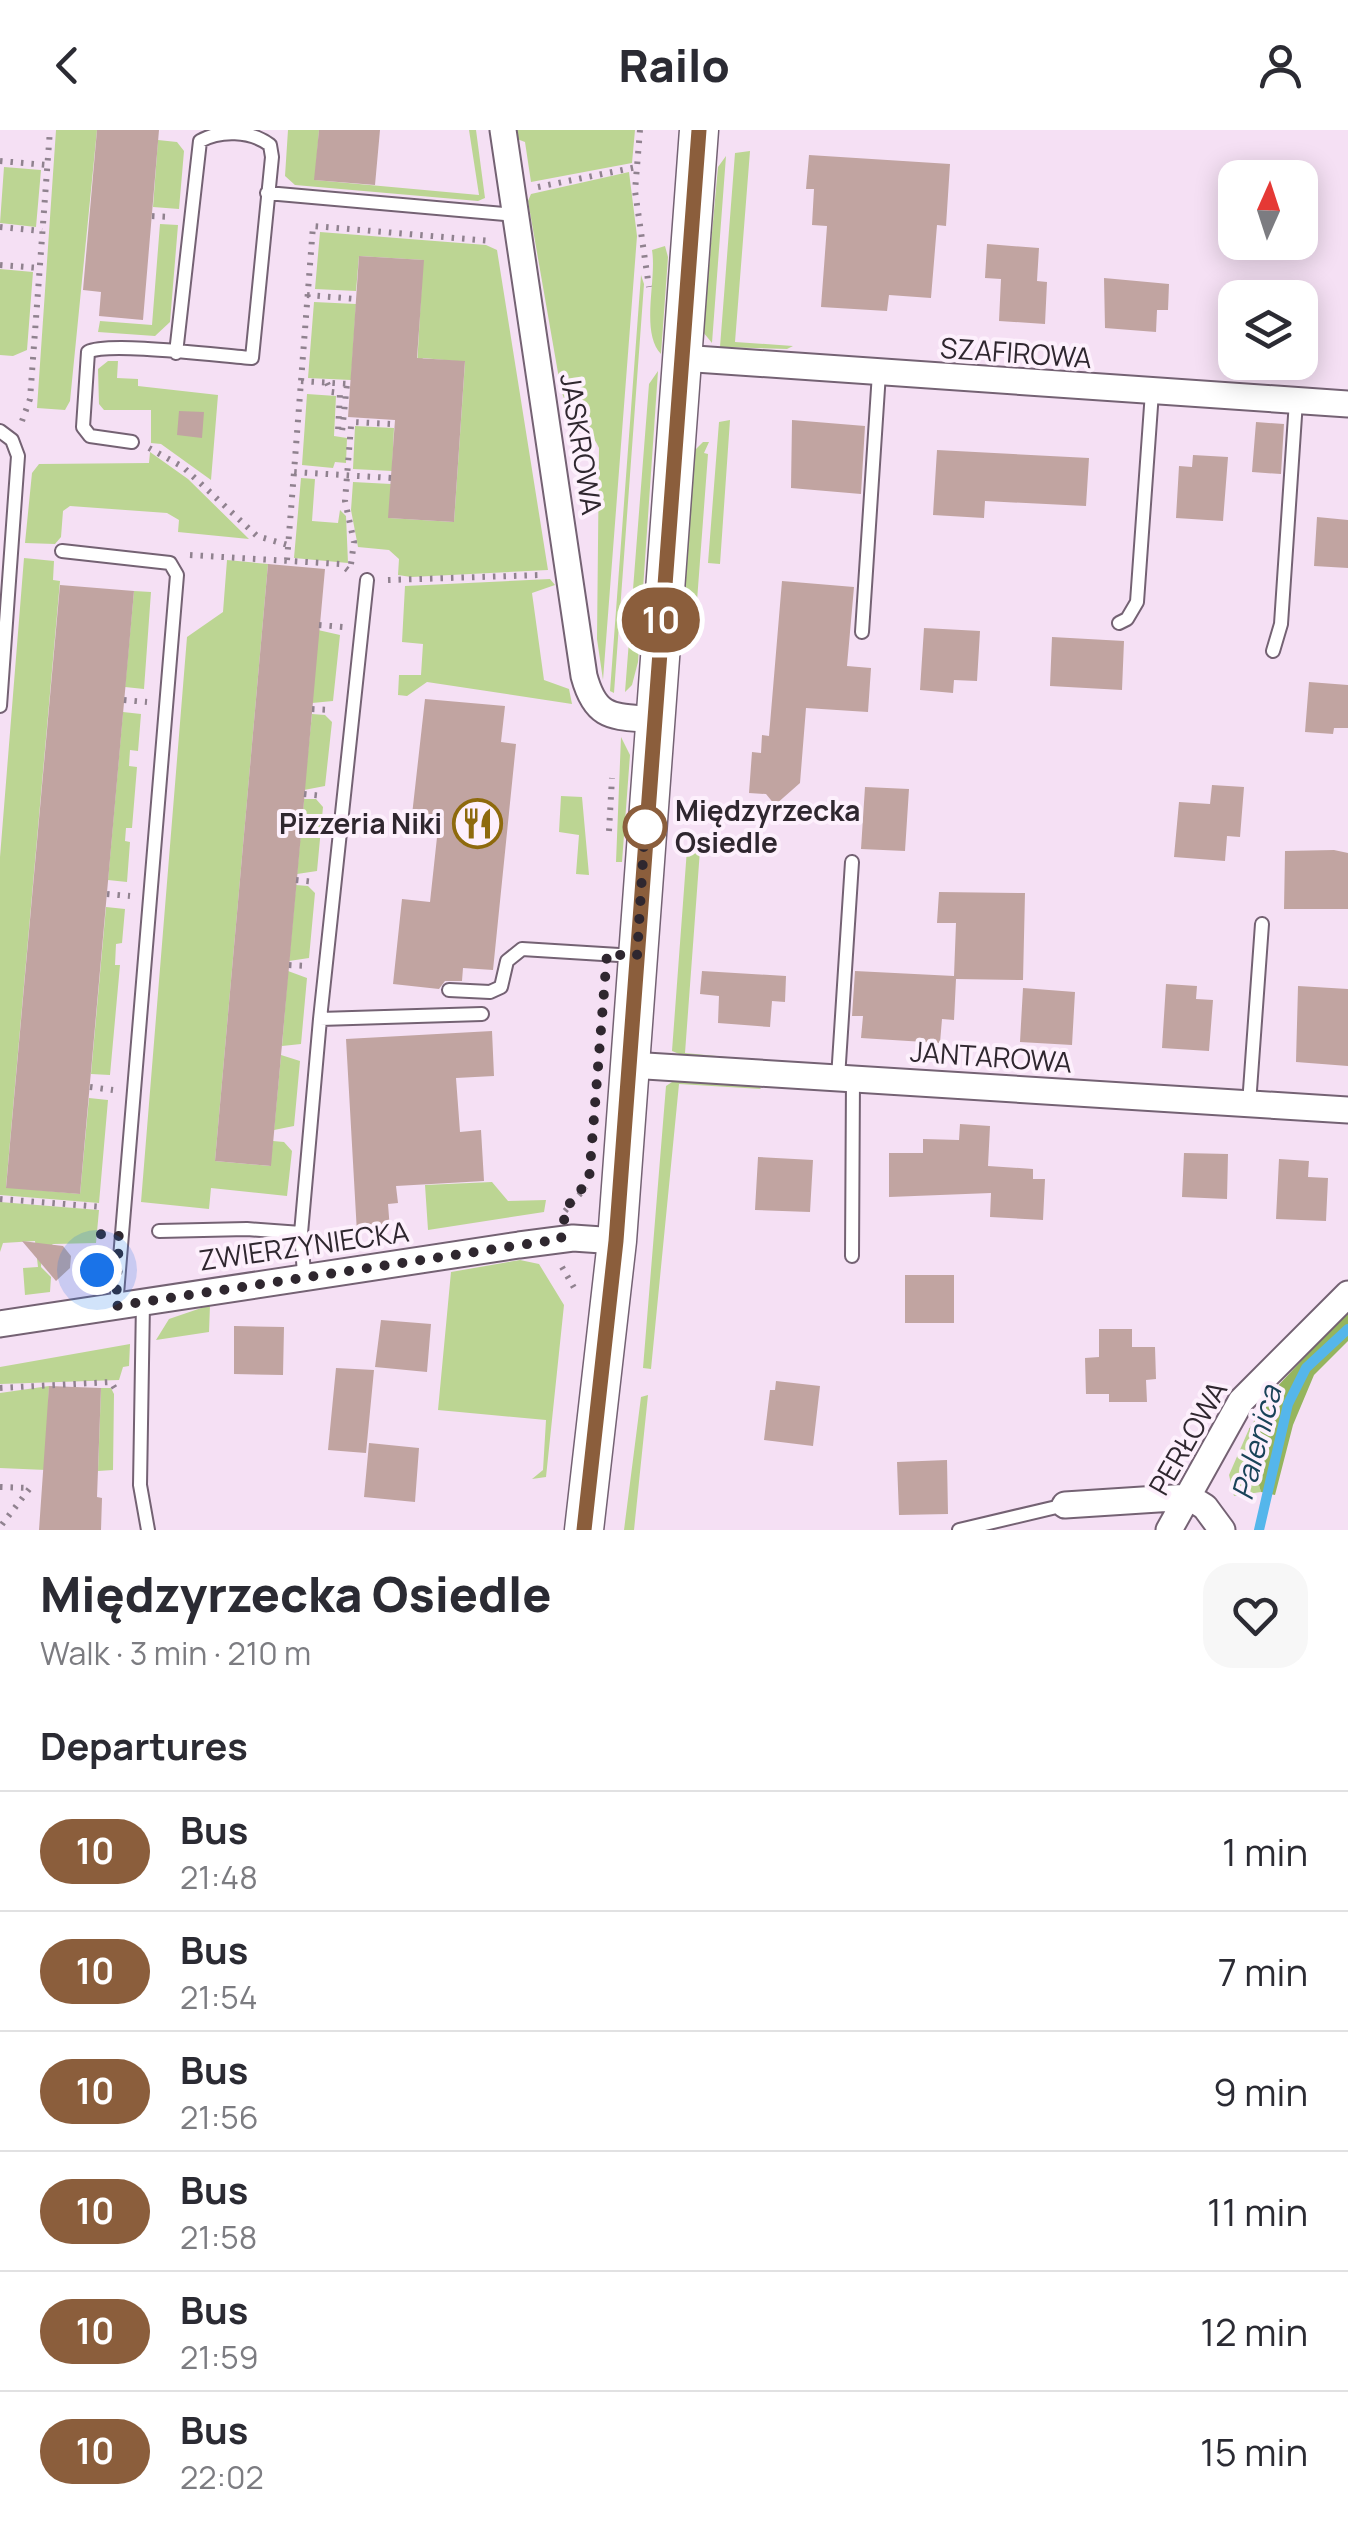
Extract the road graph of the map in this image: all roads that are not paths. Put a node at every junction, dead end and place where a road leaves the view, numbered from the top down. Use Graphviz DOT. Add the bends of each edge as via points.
graph roads {
  1 [pos="502,130"];
  2 [pos="699,130"];
  3 [pos="267,193"];
  4 [pos="514,204"];
  5 [pos="176,353"];
  6 [pos="681,358"];
  7 [pos="879,373"];
  8 [pos="1152,392"];
  9 [pos="1296,401"];
  10 [pos="1348,404"];
  11 [pos="6,435"];
  12 [pos="132,442"];
  13 [pos="62,551"];
  14 [pos="367,580"];
  15 [pos="1119,623"];
  16 [pos="862,632"];
  17 [pos="1274,652"];
  18 [pos="0,706"];
  19 [pos="635,718"];
  20 [pos="852,862"];
  21 [pos="1262,924"];
  22 [pos="637,956"];
  23 [pos="449,990"];
  24 [pos="482,1014"];
  25 [pos="320,1019"];
  26 [pos="630,1064"];
  27 [pos="845,1078"];
  28 [pos="1249,1104"];
  29 [pos="1348,1110"];
  30 [pos="159,1231"];
  31 [pos="301,1233"];
  32 [pos="616,1241"];
  33 [pos="852,1256"];
  34 [pos="304,1274"];
  35 [pos="1348,1294"];
  36 [pos="143,1302"];
  37 [pos="116,1306"];
  38 [pos="0,1324"];
  39 [pos="1189,1497"];
  40 [pos="1065,1505"];
  41 [pos="148,1530"];
  42 [pos="584,1530"];
  43 [pos="959,1530"];
  44 [pos="1169,1530"];
  45 [pos="1222,1530"];
  1 -- 4 [label="street, JASKROWA"];
  2 -- 6 [label="main road"];
  3 -- 4 [label="lane"];
  3 -- 5 [label="lane" via="252,358"];
  3 -- 5 [label="lane" via="270,146 252,134 220,131 200,141"];
  4 -- 19 [label="street, JASKROWA" via="589,693 595,706"];
  5 -- 12 [label="lane" via="103,347 88,352 82,426 90,436"];
  6 -- 7 [label="street, SZAFIROWA"];
  6 -- 19 [label="main road"];
  7 -- 8 [label="street, SZAFIROWA"];
  7 -- 16 [label="lane"];
  8 -- 9 [label="street, SZAFIROWA"];
  8 -- 15 [label="lane" via="1137,602"];
  9 -- 10 [label="street, SZAFIROWA"];
  9 -- 17 [label="lane"];
  11 -- 18 [label="lane" via="18,456"];
  13 -- 37 [label="lane" via="170,563 176,575"];
  14 -- 25 [label="lane"];
  19 -- 22 [label="main road"];
  20 -- 27 [label="lane"];
  21 -- 28 [label="lane"];
  22 -- 23 [label="lane" via="522,949 507,961 501,986 490,992"];
  22 -- 26 [label="main road"];
  24 -- 25 [label="lane"];
  25 -- 31 [label="lane"];
  26 -- 27 [label="street, JANTAROWA"];
  26 -- 32 [label="main road"];
  27 -- 28 [label="street, JANTAROWA"];
  27 -- 33 [label="lane"];
  28 -- 29 [label="street, JANTAROWA"];
  30 -- 31 [label="lane"];
  31 -- 34 [label="lane"];
  32 -- 34 [label="street, ZWIERZYNIECKA" via="561,1239"];
  32 -- 42 [label="main road"];
  34 -- 36 [label="street, ZWIERZYNIECKA"];
  35 -- 39 [label="street, PERŁOWA" via="1241,1401"];
  36 -- 37 [label="street, ZWIERZYNIECKA"];
  36 -- 41 [label="lane" via="140,1484"];
  37 -- 38 [label="street, ZWIERZYNIECKA"];
  39 -- 40 [label="street"];
  39 -- 44 [label="street, PERŁOWA"];
  39 -- 45 [label="street"];
  40 -- 43 [label="lane"];
}
